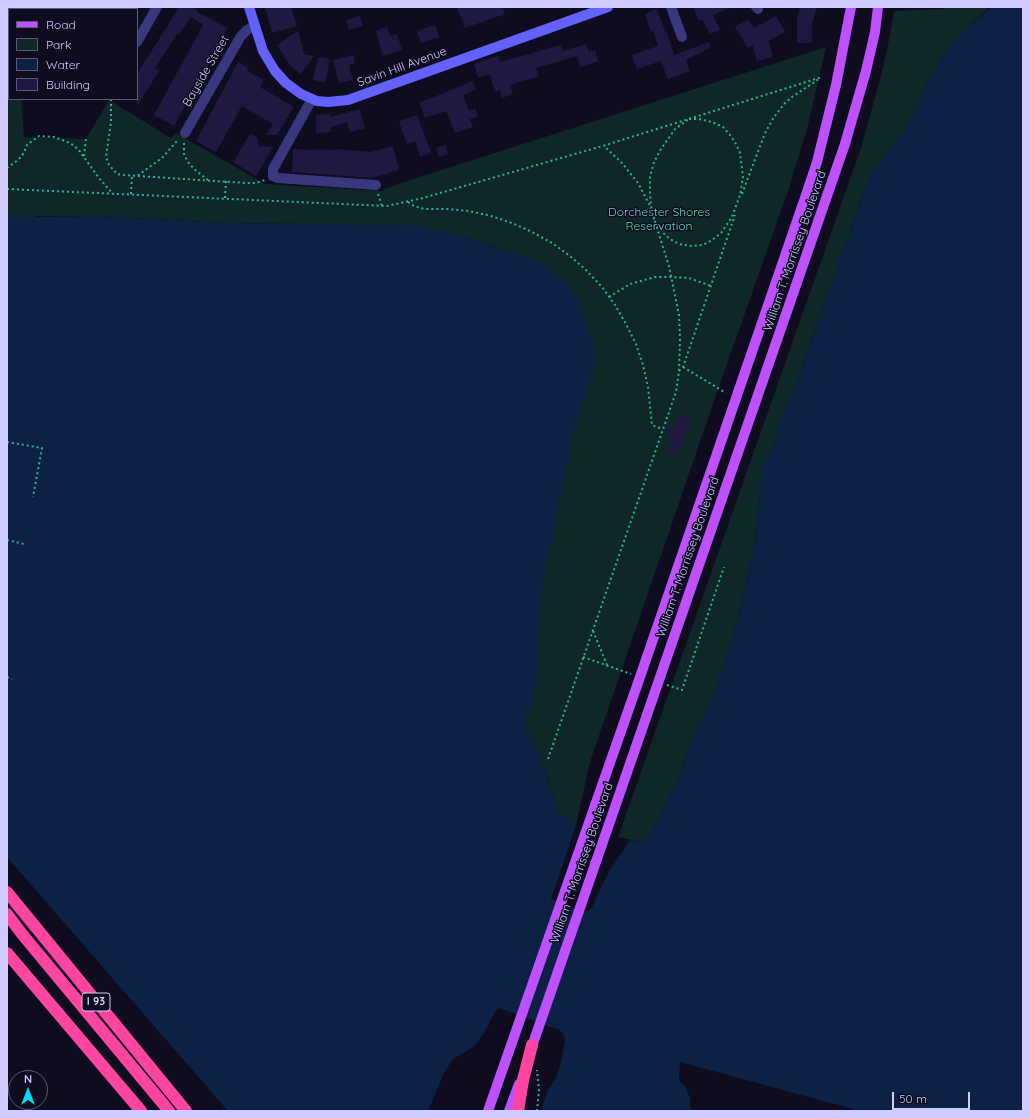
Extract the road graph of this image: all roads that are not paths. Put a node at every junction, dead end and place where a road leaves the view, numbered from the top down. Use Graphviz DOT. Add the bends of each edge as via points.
graph roads {
  1 [pos="157,7"];
  2 [pos="250,7"];
  3 [pos="608,7"];
  4 [pos="671,7"];
  5 [pos="851,7"];
  6 [pos="878,7"];
  7 [pos="254,26"];
  8 [pos="682,37"];
  9 [pos="138,40"];
  10 [pos="312,99"];
  11 [pos="185,133"];
  12 [pos="376,185"];
  13 [pos="7,892"];
  14 [pos="7,914"];
  15 [pos="7,922"];
  16 [pos="7,953"];
  17 [pos="532,1045"];
  18 [pos="141,1111"];
  19 [pos="160,1111"];
  20 [pos="169,1111"];
  21 [pos="186,1111"];
  22 [pos="488,1111"];
  23 [pos="509,1111"];
  24 [pos="518,1111"];
  1 -- 9 [label="street"];
  2 -- 7 [label="street, Savin Hill Avenue"];
  3 -- 10 [label="street, Savin Hill Avenue" via="348,100 328,102"];
  4 -- 8 [label="street"];
  5 -- 22 [label="main road, William T. Morrissey Boulevard" via="836,85 817,162"];
  6 -- 17 [label="main road, William T. Morrissey Boulevard" via="866,71 845,144"];
  7 -- 10 [label="street, Savin Hill Avenue" via="263,51 275,71 294,89"];
  7 -- 11 [label="street, Bayside Street" via="241,36"];
  10 -- 12 [label="street" via="273,169 273,176"];
  13 -- 21 [label="highway, I 93"];
  14 -- 20 [label="highway, I 93"];
  15 -- 19 [label="highway, I 93"];
  16 -- 18 [label="highway"];
  17 -- 23 [label="main road, William T. Morrissey Boulevard"];
  17 -- 24 [label="highway"];
}
